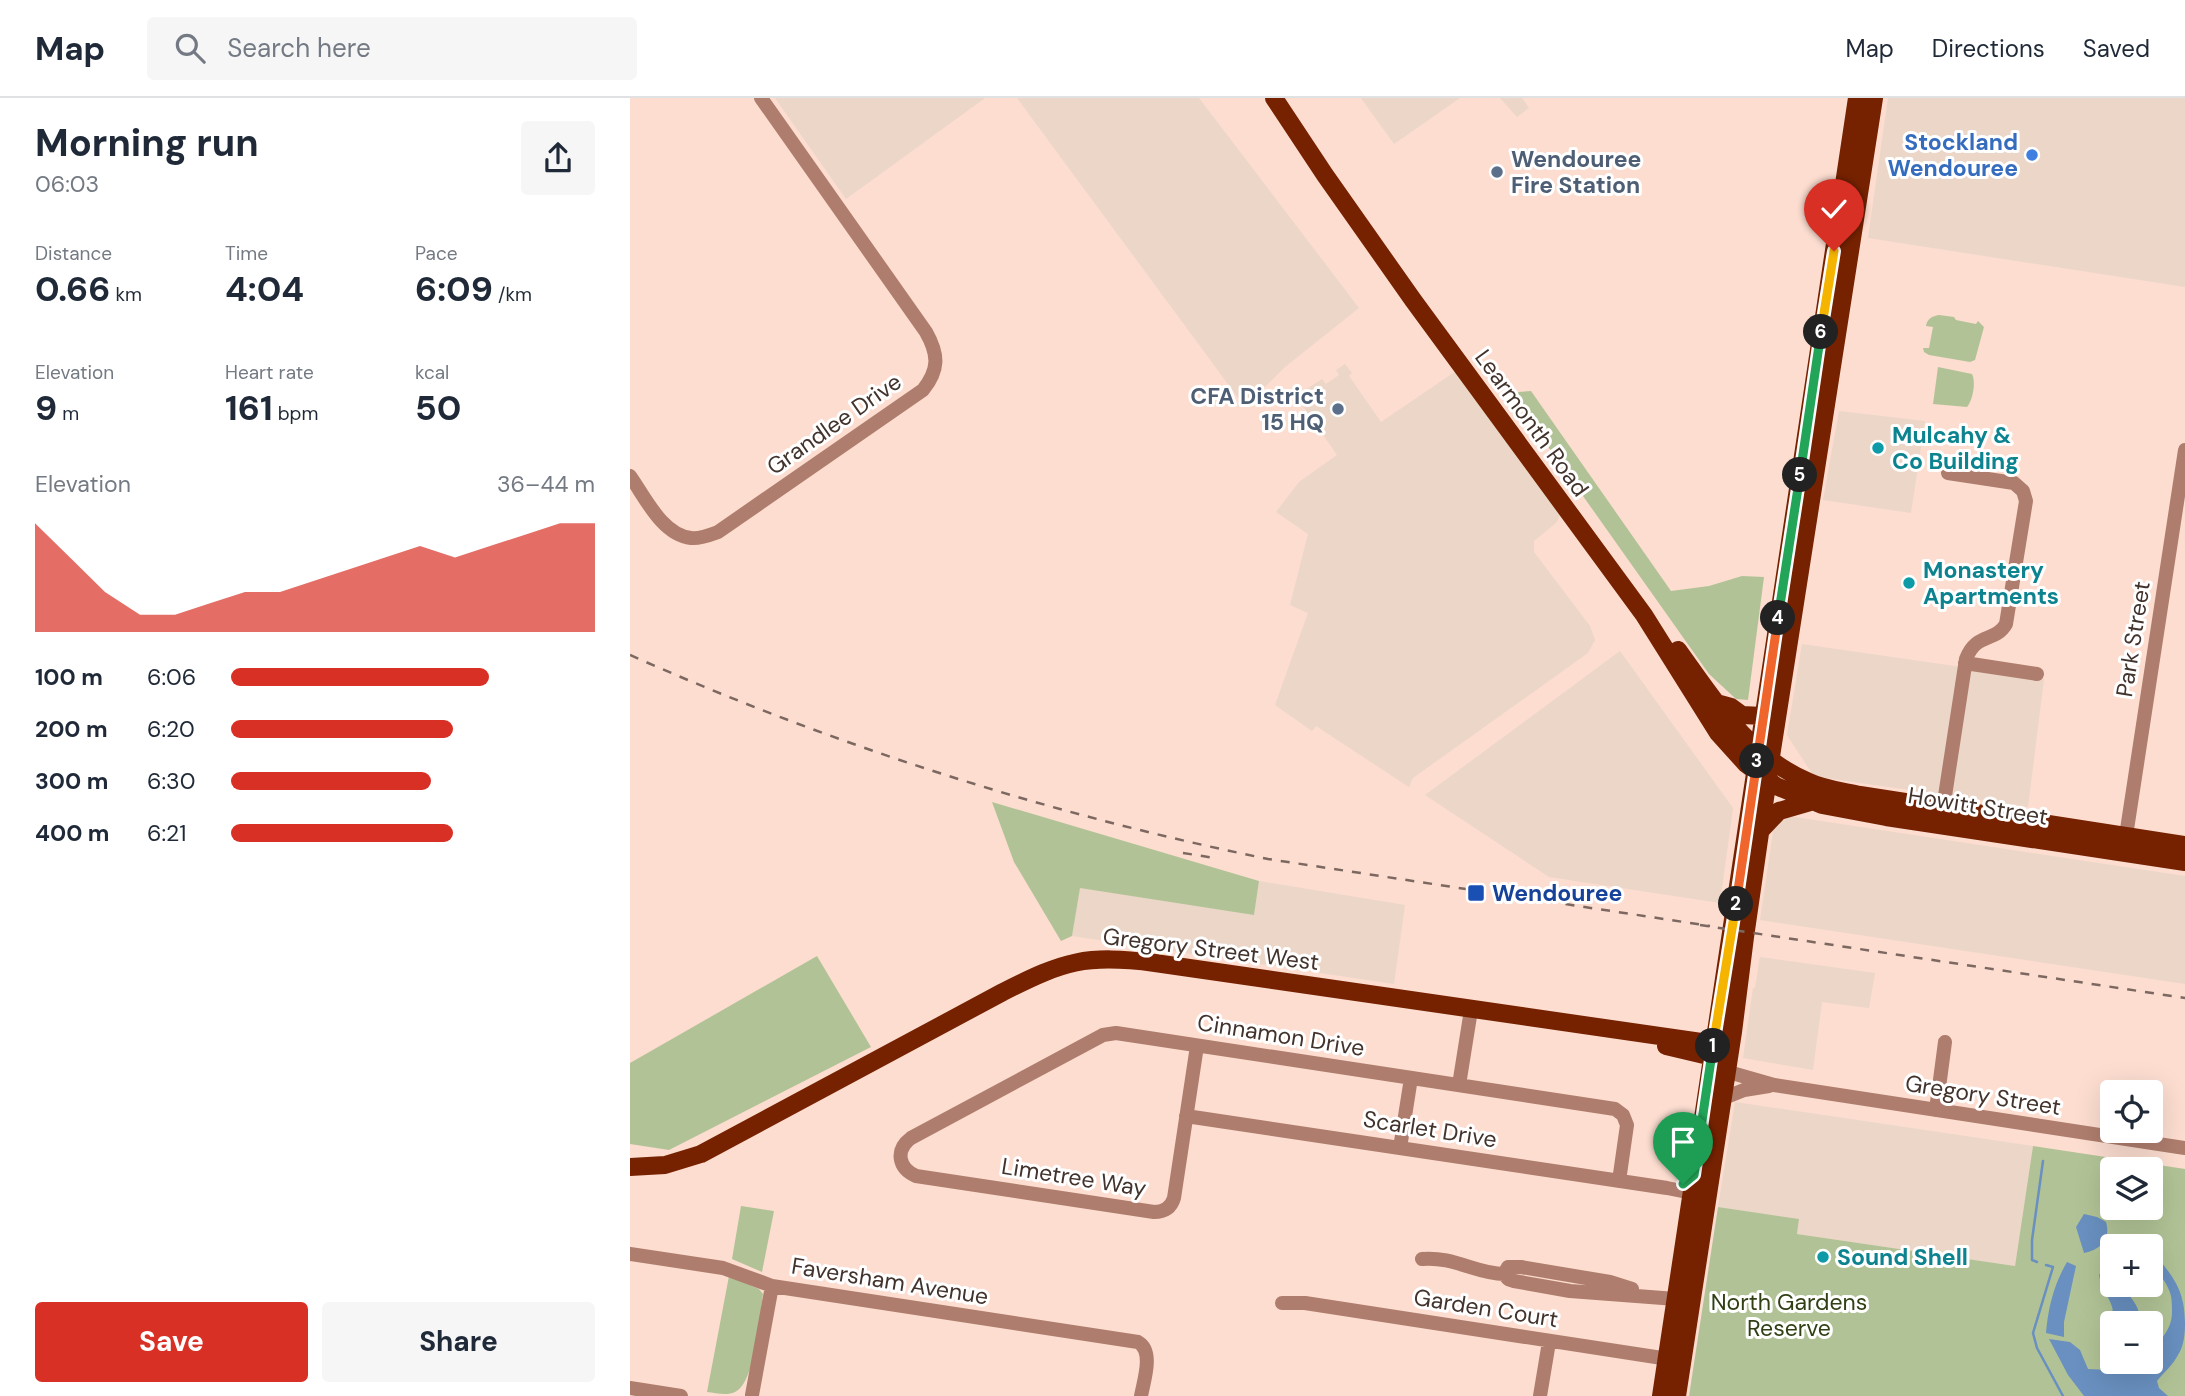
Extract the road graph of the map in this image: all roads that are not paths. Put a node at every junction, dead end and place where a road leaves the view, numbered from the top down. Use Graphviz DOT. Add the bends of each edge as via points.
graph roads {
  1 [pos="761,98"];
  2 [pos="1274,98"];
  3 [pos="1281,98"];
  4 [pos="1857,98"];
  5 [pos="1874,98"];
  6 [pos="1847,222"];
  7 [pos="1471,372"];
  8 [pos="2185,450"];
  9 [pos="1948,473"];
  10 [pos="630,476"];
  11 [pos="1580,522"];
  12 [pos="1965,663"];
  13 [pos="2037,674"];
  14 [pos="1717,703"];
  15 [pos="1770,718"];
  16 [pos="1732,751"];
  17 [pos="1764,756"];
  18 [pos="1761,776"];
  19 [pos="1796,776"];
  20 [pos="1810,802"];
  21 [pos="1749,811"];
  22 [pos="1942,817"];
  23 [pos="1760,830"];
  24 [pos="2126,836"];
  25 [pos="2078,838"];
  26 [pos="2185,845"];
  27 [pos="2185,862"];
  28 [pos="1471,1010"];
  29 [pos="1945,1042"];
  30 [pos="1197,1046"];
  31 [pos="1720,1058"];
  32 [pos="1411,1078"];
  33 [pos="1459,1085"];
  34 [pos="1774,1085"];
  35 [pos="1724,1098"];
  36 [pos="1936,1110"];
  37 [pos="1186,1115"];
  38 [pos="1400,1148"];
  39 [pos="2185,1149"];
  40 [pos="901,1159"];
  41 [pos="630,1167"];
  42 [pos="1619,1181"];
  43 [pos="1693,1184"];
  44 [pos="630,1254"];
  45 [pos="1422,1259"];
  46 [pos="1567,1274"];
  47 [pos="1520,1275"];
  48 [pos="772,1286"];
  49 [pos="1564,1290"];
  50 [pos="1657,1296"];
  51 [pos="1676,1299"];
  52 [pos="1282,1303"];
  53 [pos="1549,1342"];
  54 [pos="1674,1360"];
  55 [pos="630,1388"];
  56 [pos="658,1394"];
  57 [pos="681,1396"];
  58 [pos="750,1396"];
  59 [pos="1142,1396"];
  60 [pos="1540,1396"];
  61 [pos="1661,1396"];
  62 [pos="1677,1396"];
  1 -- 10 [label="street, Grandlee Drive" via="926,332 936,369 923,390 718,533 695,538 678,535 654,512"];
  2 -- 7 [label="main road, Learmonth Road" via="1325,175"];
  3 -- 7 [label="main road, Learmonth Road"];
  4 -- 6 [label="main road"];
  5 -- 6 [label="main road"];
  6 -- 15 [label="main road"];
  7 -- 11 [label="main road, Learmonth Road"];
  8 -- 24 [label="street, Park Street"];
  9 -- 12 [label="street" via="2014,483 2026,499 2006,624 1999,633 1974,645"];
  11 -- 14 [label="main road, Learmonth Road"];
  11 -- 16 [label="main road, Learmonth Road"];
  12 -- 13 [label="street"];
  12 -- 22 [label="street"];
  14 -- 15 [label="main road" via="1742,715"];
  14 -- 17 [label="main road, Learmonth Road"];
  15 -- 17 [label="main road"];
  15 -- 19 [label="main road"];
  16 -- 18 [label="main road, Learmonth Road"];
  16 -- 21 [label="main road"];
  17 -- 18 [label="main road"];
  17 -- 19 [label="main road, Howitt Street"];
  18 -- 20 [label="main road, Howitt Street"];
  18 -- 21 [label="main road"];
  18 -- 23 [label="main road"];
  19 -- 22 [label="main road, Howitt Street" via="1822,787"];
  20 -- 22 [label="main road, Howitt Street"];
  20 -- 23 [label="main road" via="1779,811"];
  21 -- 31 [label="main road"];
  22 -- 25 [label="main road, Howitt Street"];
  23 -- 31 [label="main road"];
  24 -- 25 [label="main road, Howitt Street"];
  24 -- 26 [label="main road, Howitt Street"];
  25 -- 27 [label="main road, Howitt Street"];
  28 -- 31 [label="main road, Gregory Street West" via="1581,1026"];
  28 -- 33 [label="street"];
  28 -- 41 [label="main road, Gregory Street West" via="1126,959 1071,962 1041,972 701,1154 665,1165"];
  29 -- 36 [label="street"];
  30 -- 32 [label="street, Cinnamon Drive"];
  30 -- 37 [label="street, Limetree Way"];
  30 -- 40 [label="street, Cinnamon Drive" via="1116,1033 1102,1035 911,1138 902,1147"];
  31 -- 34 [label="street, Gregory Street"];
  31 -- 35 [label="main road"];
  31 -- 43 [label="main road"];
  32 -- 33 [label="street, Cinnamon Drive"];
  32 -- 38 [label="street"];
  33 -- 42 [label="street, Cinnamon Drive" via="1617,1110 1627,1125"];
  34 -- 35 [label="street, Gregory Street"];
  34 -- 36 [label="street, Gregory Street"];
  35 -- 54 [label="main road"];
  36 -- 39 [label="street, Gregory Street"];
  37 -- 38 [label="street, Scarlet Drive"];
  37 -- 40 [label="street, Limetree Way" via="1173,1200 1158,1212 916,1176"];
  38 -- 42 [label="street, Scarlet Drive"];
  42 -- 43 [label="street, Scarlet Drive" via="1667,1188"];
  43 -- 51 [label="main road"];
  44 -- 48 [label="street, Faversham Avenue" via="723,1268"];
  45 -- 47 [label="street" via="1443,1259 1504,1274 1509,1280"];
  46 -- 47 [label="street"];
  46 -- 49 [label="street"];
  46 -- 50 [label="street"];
  47 -- 49 [label="street"];
  48 -- 58 [label="street"];
  48 -- 59 [label="street, Faversham Avenue" via="1131,1340 1144,1345 1147,1354"];
  49 -- 50 [label="street"];
  50 -- 51 [label="street"];
  51 -- 54 [label="main road"];
  52 -- 53 [label="street, Garden Court"];
  53 -- 54 [label="street, Garden Court"];
  53 -- 60 [label="street"];
  54 -- 61 [label="main road"];
  54 -- 62 [label="main road"];
  55 -- 56 [label="street"];
  56 -- 57 [label="street"];
}
